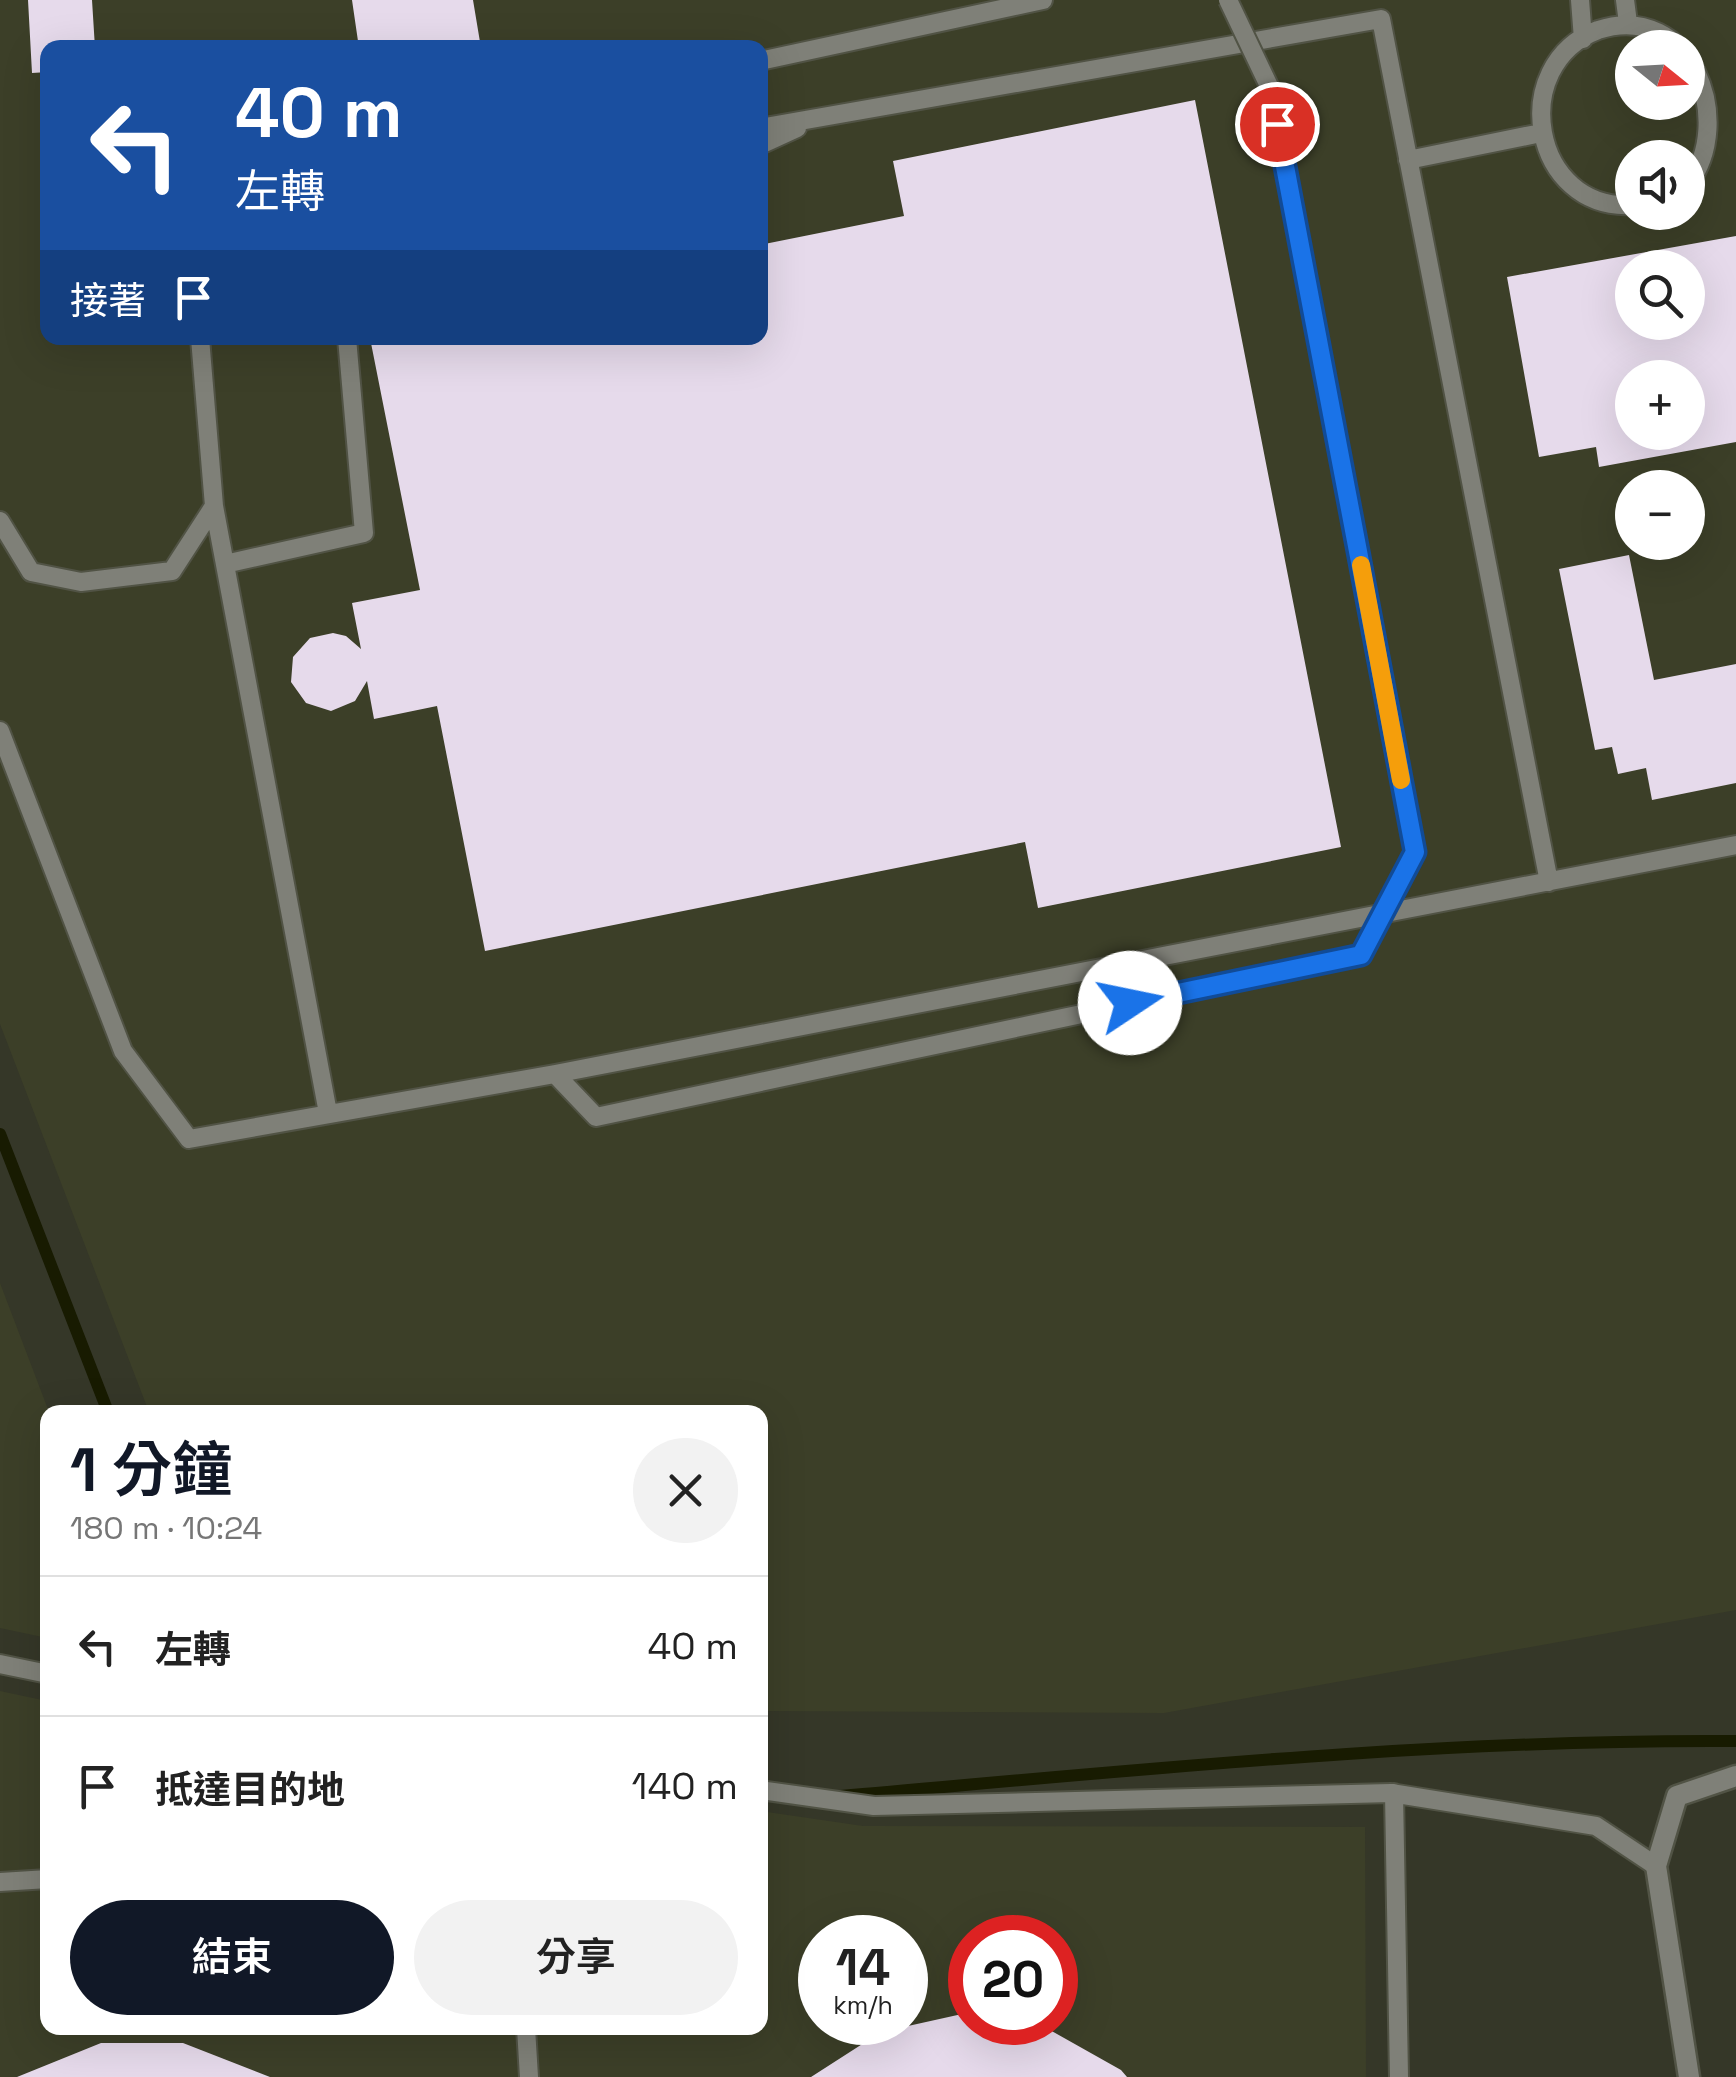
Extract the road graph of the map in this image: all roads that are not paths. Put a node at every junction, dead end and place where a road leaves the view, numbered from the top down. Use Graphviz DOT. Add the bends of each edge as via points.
graph roads {
  1 [pos="1042,0"];
  2 [pos="1228,0"];
  3 [pos="1580,0"];
  4 [pos="1626,0"];
  5 [pos="1628,24"];
  6 [pos="1583,39"];
  7 [pos="768,59"];
  8 [pos="825,116"];
  9 [pos="768,127"];
  10 [pos="1541,132"];
  11 [pos="768,141"];
  12 [pos="1408,160"];
  13 [pos="1705,165"];
  14 [pos="1615,205"];
  15 [pos="201,345"];
  16 [pos="347,345"];
  17 [pos="214,506"];
  18 [pos="0,521"];
  19 [pos="226,564"];
  20 [pos="0,731"];
  21 [pos="1736,846"];
  22 [pos="1549,882"];
  23 [pos="555,1074"];
  24 [pos="328,1113"];
  25 [pos="0,1664"];
  26 [pos="40,1672"];
  27 [pos="1736,1776"];
  28 [pos="768,1791"];
  29 [pos="1394,1793"];
  30 [pos="1656,1866"];
  31 [pos="40,1880"];
  32 [pos="0,1882"];
  33 [pos="526,2035"];
  34 [pos="528,2077"];
  35 [pos="1399,2077"];
  36 [pos="1690,2077"];
  1 -- 7 [label="lane"];
  2 -- 23 [label="lane, bridge" via="1270,86 1415,852 1361,955 596,1117"];
  3 -- 6 [label="lane"];
  4 -- 5 [label="lane"];
  5 -- 6 [label="lane"];
  5 -- 13 [label="lane" via="1659,28 1687,43 1708,66 1720,124"];
  6 -- 10 [label="lane" via="1551,71 1540,101"];
  8 -- 9 [label="lane"];
  8 -- 11 [label="lane"];
  8 -- 12 [label="lane" via="1381,20"];
  10 -- 12 [label="lane"];
  10 -- 14 [label="lane" via="1569,182"];
  12 -- 22 [label="lane"];
  15 -- 17 [label="lane"];
  16 -- 19 [label="lane" via="364,534"];
  17 -- 18 [label="lane" via="172,572 81,582 31,572"];
  17 -- 19 [label="lane"];
  19 -- 24 [label="lane"];
  20 -- 24 [label="lane" via="123,1050 189,1139"];
  21 -- 22 [label="lane"];
  22 -- 23 [label="lane"];
  23 -- 24 [label="lane"];
  25 -- 26 [label="lane"];
  27 -- 30 [label="street" via="1677,1796"];
  28 -- 29 [label="lane" via="874,1806"];
  29 -- 30 [label="lane" via="1596,1826"];
  29 -- 35 [label="lane"];
  30 -- 36 [label="street"];
  31 -- 32 [label="lane"];
  33 -- 34 [label="lane"];
}
